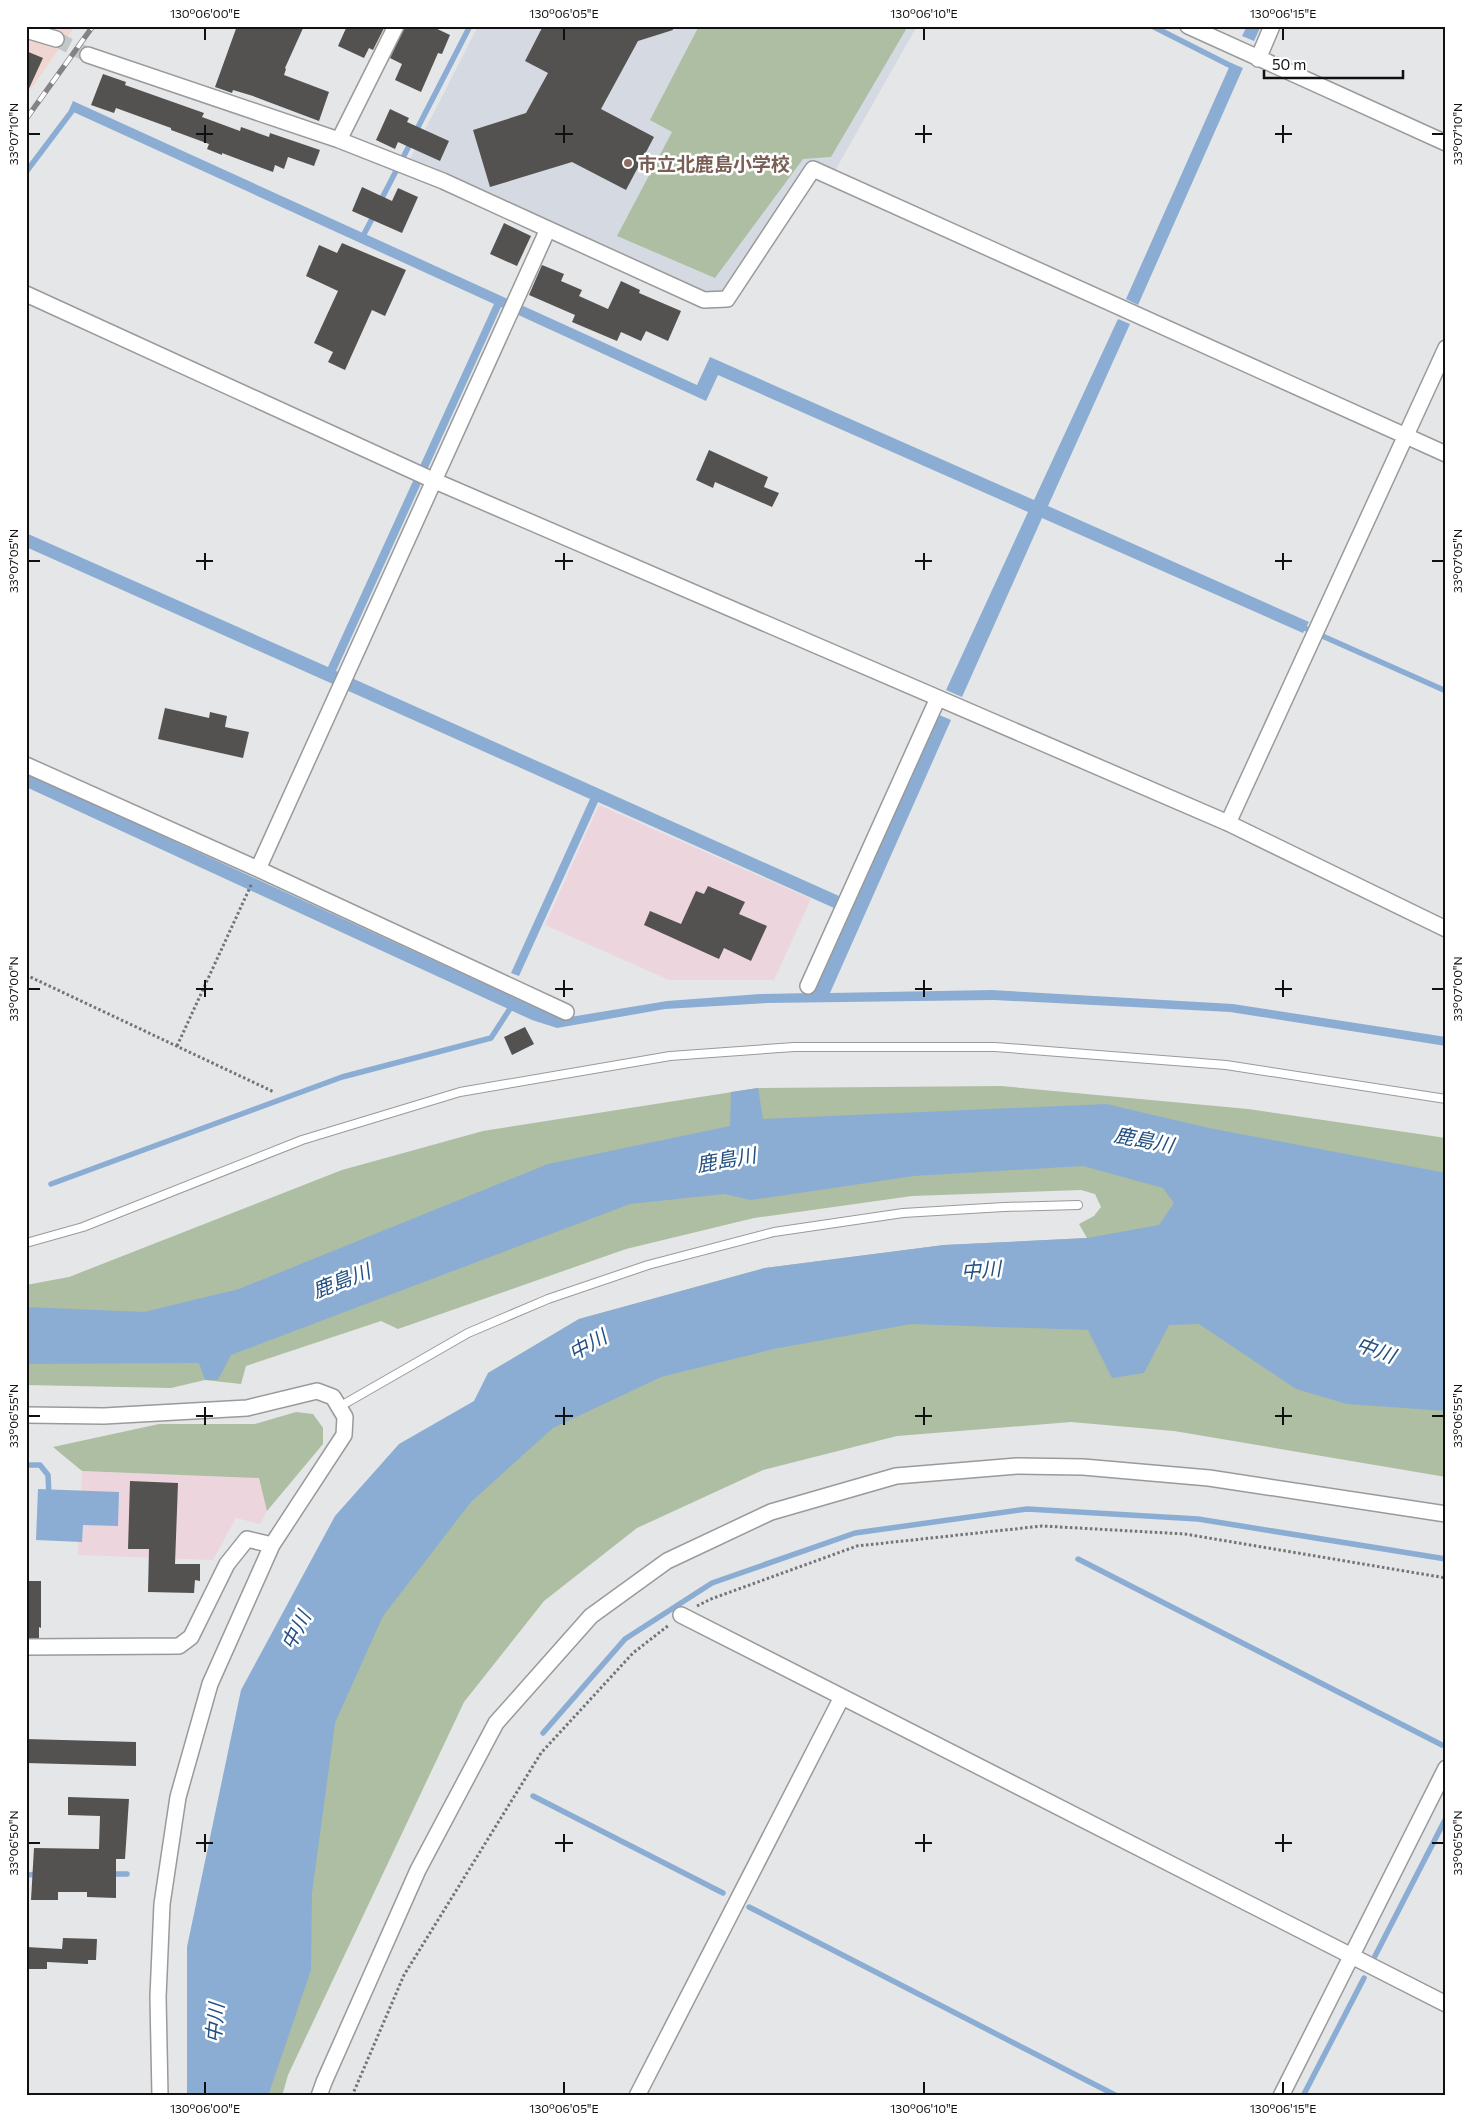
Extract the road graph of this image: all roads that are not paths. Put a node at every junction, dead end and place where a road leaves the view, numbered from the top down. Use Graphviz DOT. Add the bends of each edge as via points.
graph roads {
  1 [pos="396,26"];
  2 [pos="1188,26"];
  3 [pos="1272,26"];
  4 [pos="26,30"];
  5 [pos="56,39"];
  6 [pos="88,55"];
  7 [pos="1258,59"];
  8 [pos="339,140"];
  9 [pos="1446,143"];
  10 [pos="548,229"];
  11 [pos="26,294"];
  12 [pos="1446,348"];
  13 [pos="1405,436"];
  14 [pos="1446,454"];
  15 [pos="435,481"];
  16 [pos="938,698"];
  17 [pos="26,765"];
  18 [pos="1228,823"];
  19 [pos="258,869"];
  20 [pos="1446,929"];
  21 [pos="808,986"];
  22 [pos="566,1012"];
  23 [pos="1446,1099"];
  24 [pos="1078,1205"];
  25 [pos="26,1243"];
  26 [pos="339,1407"];
  27 [pos="26,1415"];
  28 [pos="1446,1514"];
  29 [pos="272,1545"];
  30 [pos="682,1615"];
  31 [pos="26,1646"];
  32 [pos="842,1697"];
  33 [pos="1446,1768"];
  34 [pos="1351,1956"];
  35 [pos="1446,2004"];
  36 [pos="160,2096"];
  37 [pos="319,2096"];
  38 [pos="637,2096"];
  39 [pos="1281,2096"];
  1 -- 8 [label="street"];
  2 -- 7 [label="street"];
  3 -- 7 [label="street"];
  4 -- 5 [label="street"];
  6 -- 8 [label="street"];
  7 -- 9 [label="street"];
  8 -- 10 [label="street" via="443,181"];
  10 -- 13 [label="street" via="704,300 726,299 813,170"];
  10 -- 15 [label="street"];
  11 -- 15 [label="street"];
  12 -- 13 [label="street"];
  13 -- 14 [label="street"];
  13 -- 18 [label="street"];
  15 -- 16 [label="street"];
  15 -- 19 [label="street"];
  16 -- 18 [label="street"];
  16 -- 21 [label="street"];
  17 -- 19 [label="street"];
  18 -- 20 [label="street"];
  19 -- 22 [label="street"];
  23 -- 25 [label="lane" via="1226,1065 995,1047 794,1047 670,1056 460,1092 302,1140 83,1227"];
  24 -- 26 [label="lane" via="903,1213 774,1232 648,1265 548,1299 468,1333"];
  26 -- 27 [label="street" via="333,1397 317,1391 247,1408 104,1416"];
  26 -- 29 [label="street" via="345,1417 344,1435"];
  28 -- 37 [label="street" via="1209,1478 1083,1467 1017,1466 896,1476 770,1512 667,1561 591,1616 496,1723 418,1870"];
  29 -- 31 [label="street" via="247,1539 227,1564 191,1637 179,1646"];
  29 -- 36 [label="street" via="210,1684 178,1797 162,1904 158,1997"];
  30 -- 32 [label="street"];
  32 -- 34 [label="street"];
  32 -- 38 [label="street"];
  33 -- 34 [label="street"];
  34 -- 35 [label="street"];
  34 -- 39 [label="street"];
}
